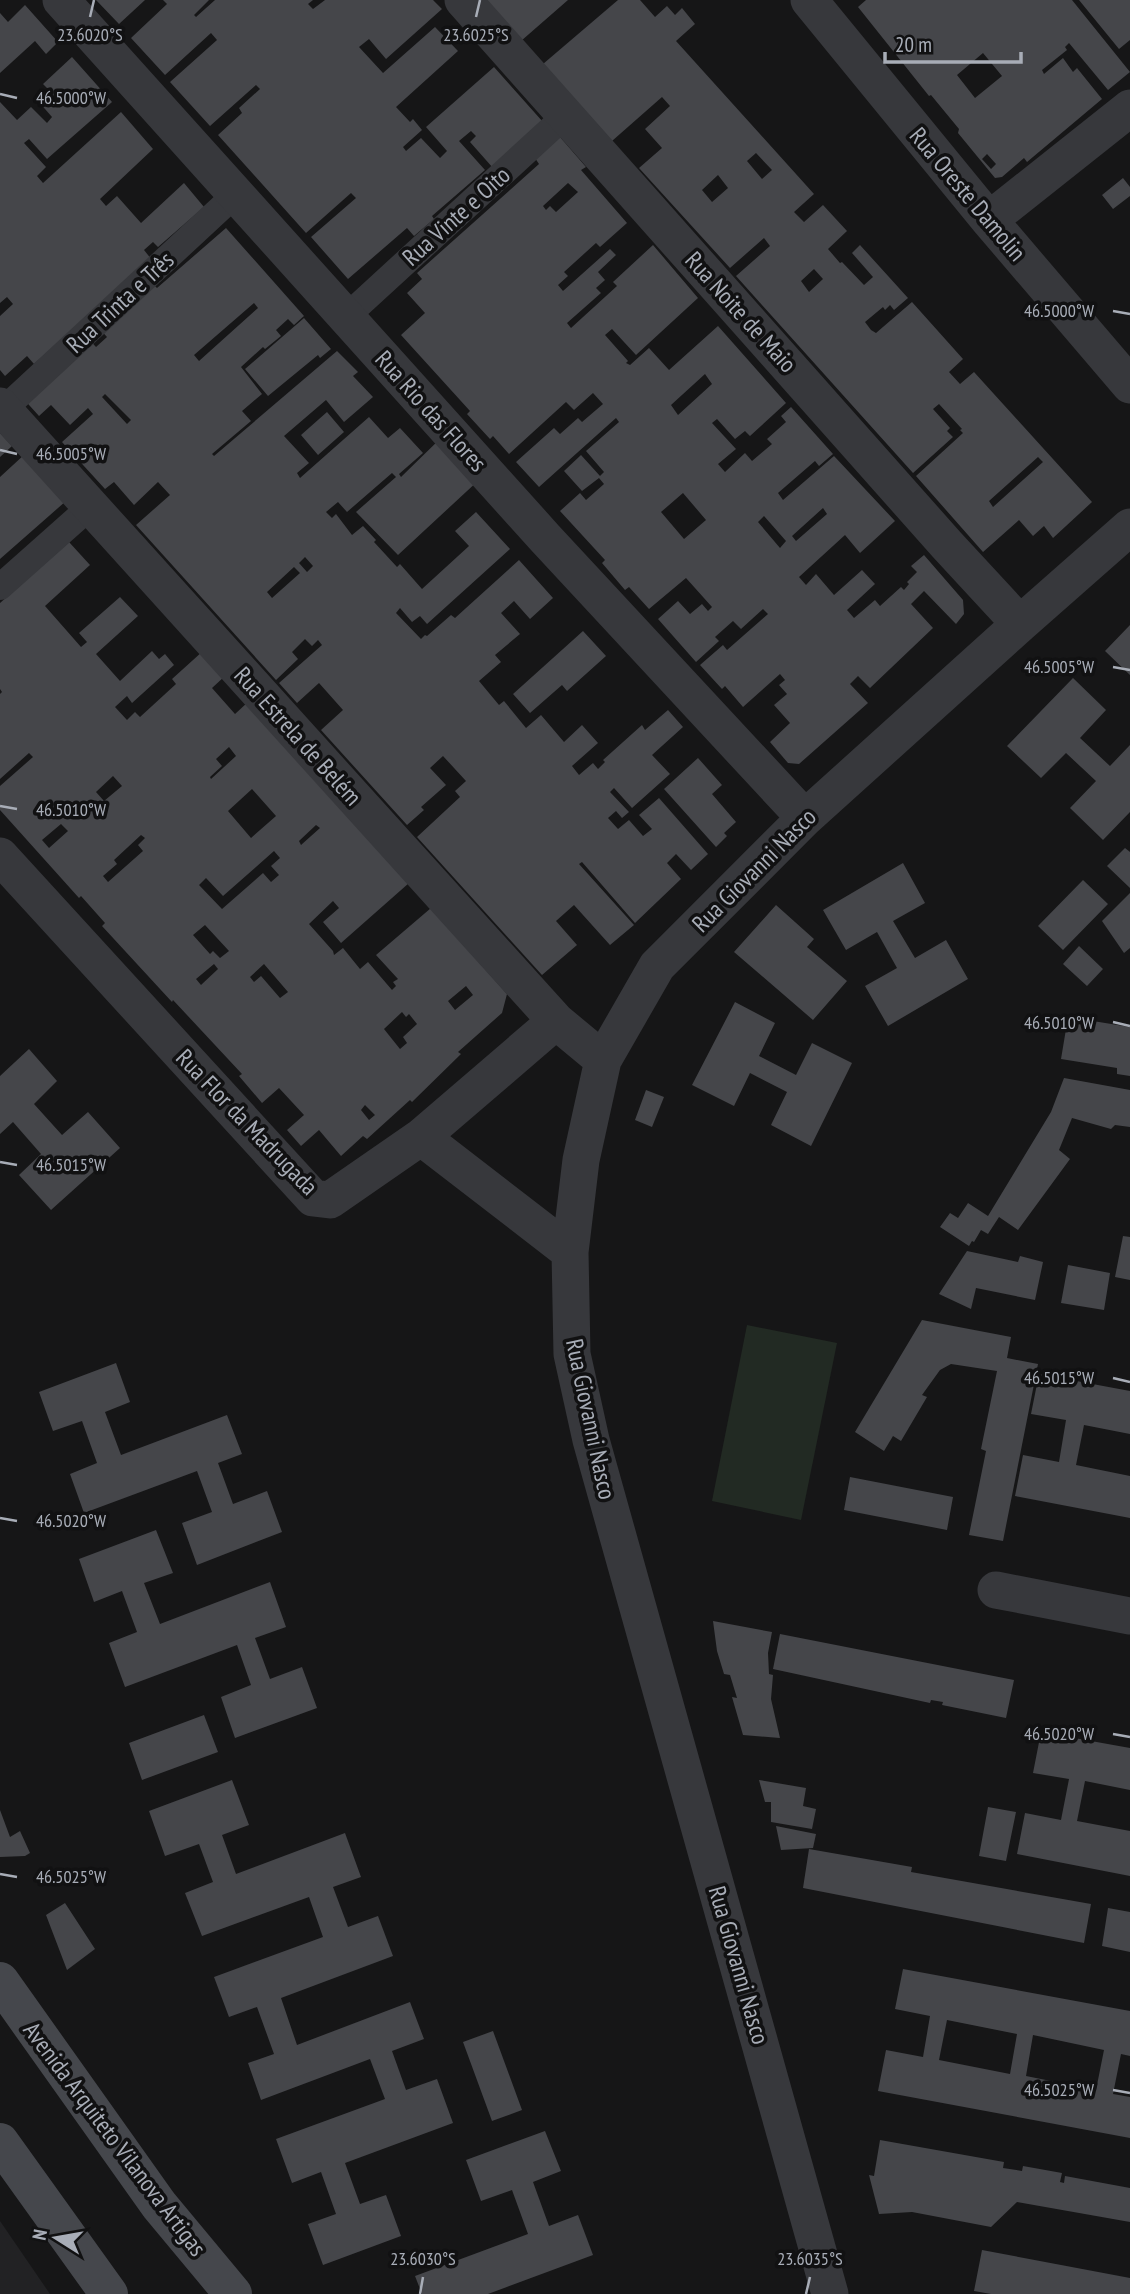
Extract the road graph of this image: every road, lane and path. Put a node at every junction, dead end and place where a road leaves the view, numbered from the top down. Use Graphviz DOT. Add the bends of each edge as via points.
graph roads {
  1 [pos="61,0"];
  2 [pos="463,0"];
  3 [pos="814,2"];
  4 [pos="1130,108"];
  5 [pos="566,116"];
  6 [pos="236,194"];
  7 [pos="989,220"];
  8 [pos="346,316"];
  9 [pos="1130,385"];
  10 [pos="2,408"];
  11 [pos="91,506"];
  12 [pos="1130,527"];
  13 [pos="0,587"];
  14 [pos="1020,624"];
  15 [pos="805,818"];
  16 [pos="0,856"];
  17 [pos="556,1021"];
  18 [pos="603,1060"];
  19 [pos="421,1137"];
  20 [pos="570,1252"];
  21 [pos="996,1590"];
  22 [pos="1130,1616"];
  23 [pos="0,1982"];
  24 [pos="0,2143"];
  25 [pos="109,2294"];
  26 [pos="233,2294"];
  27 [pos="830,2294"];
  1 -- 6 [label="street, Rua Rio das Flores"];
  2 -- 5 [label="street, Rua Noite de Maio"];
  3 -- 7 [label="street, Rua Oreste Damolin"];
  4 -- 7 [label="street"];
  5 -- 8 [label="street, Rua Vinte e Oito"];
  5 -- 14 [label="street, Rua Noite de Maio"];
  6 -- 8 [label="street, Rua Rio das Flores"];
  6 -- 10 [label="street, Rua Trinta e Três"];
  7 -- 9 [label="street, Rua Oreste Damolin"];
  8 -- 15 [label="street, Rua Rio das Flores"];
  10 -- 11 [label="street, Rua Estrela de Belém"];
  11 -- 13 [label="street"];
  11 -- 17 [label="street, Rua Estrela de Belém"];
  12 -- 14 [label="street, Rua Giovanni Nasco"];
  14 -- 15 [label="street, Rua Giovanni Nasco"];
  15 -- 18 [label="street, Rua Giovanni Nasco" via="657,966"];
  16 -- 19 [label="street, Rua Flor da Madrugada" via="313,1198 330,1200"];
  17 -- 18 [label="street, Rua Estrela de Belém"];
  17 -- 19 [label="street, Rua Flor da Madrugada"];
  18 -- 20 [label="street, Rua Giovanni Nasco" via="581,1160"];
  19 -- 20 [label="street"];
  20 -- 27 [label="street, Rua Giovanni Nasco" via="572,1354 591,1440"];
  21 -- 22 [label="street"];
  23 -- 26 [label="main road, Avenida Arquiteto Vilanova Artigas" via="159,2205"];
  24 -- 25 [label="main road"];
}
